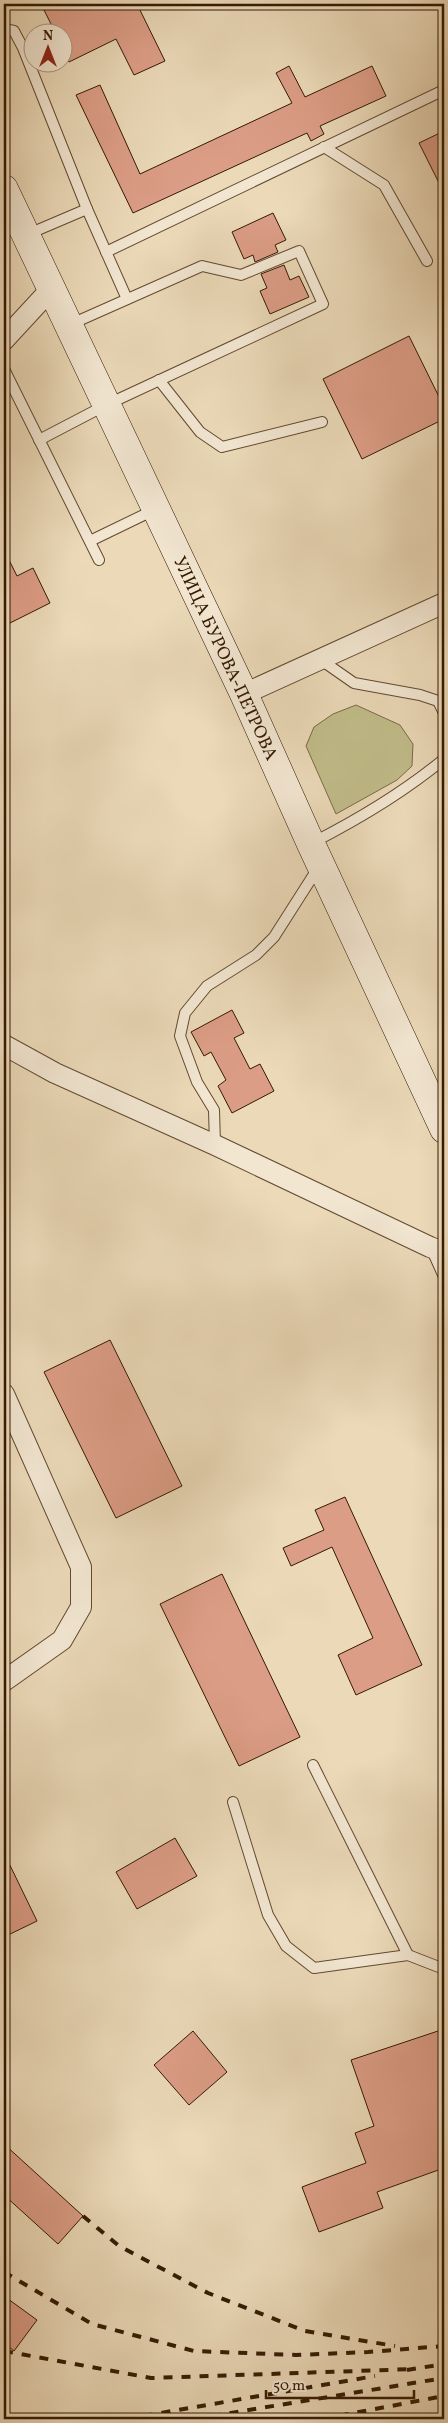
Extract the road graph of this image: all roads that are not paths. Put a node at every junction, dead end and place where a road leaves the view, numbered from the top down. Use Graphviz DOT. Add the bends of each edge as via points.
graph roads {
  1 [pos="4,29"];
  2 [pos="444,90"];
  3 [pos="324,147"];
  4 [pos="4,189"];
  5 [pos="87,209"];
  6 [pos="26,236"];
  7 [pos="106,252"];
  8 [pos="427,261"];
  9 [pos="51,289"];
  10 [pos="127,299"];
  11 [pos="68,326"];
  12 [pos="4,340"];
  13 [pos="4,369"];
  14 [pos="160,380"];
  15 [pos="106,405"];
  16 [pos="322,422"];
  17 [pos="39,440"];
  18 [pos="156,509"];
  19 [pos="90,541"];
  20 [pos="99,560"];
  21 [pos="444,603"];
  22 [pos="320,660"];
  23 [pos="244,694"];
  24 [pos="444,713"];
  25 [pos="444,759"];
  26 [pos="316,853"];
  27 [pos="4,1045"];
  28 [pos="444,1129"];
  29 [pos="215,1145"];
  30 [pos="437,1250"];
  31 [pos="444,1278"];
  32 [pos="4,1394"];
  33 [pos="4,1681"];
  34 [pos="312,1764"];
  35 [pos="233,1802"];
  36 [pos="408,1955"];
  37 [pos="444,1969"];
  1 -- 5 [label="lane" via="14,31 23,48"];
  2 -- 3 [label="lane"];
  3 -- 7 [label="lane"];
  3 -- 8 [label="lane" via="384,185"];
  4 -- 6 [label="main road, УЛИЦА БУРОВА-ПЕТРОВА"];
  5 -- 6 [label="lane"];
  5 -- 7 [label="lane"];
  6 -- 9 [label="main road, УЛИЦА БУРОВА-ПЕТРОВА"];
  7 -- 10 [label="lane"];
  9 -- 11 [label="main road, УЛИЦА БУРОВА-ПЕТРОВА"];
  9 -- 12 [label="street"];
  10 -- 11 [label="lane"];
  10 -- 14 [label="lane" via="202,266 241,275 299,251 323,304"];
  11 -- 15 [label="main road, УЛИЦА БУРОВА-ПЕТРОВА"];
  13 -- 17 [label="lane"];
  14 -- 15 [label="lane"];
  14 -- 16 [label="lane" via="200,432 222,447"];
  15 -- 17 [label="lane"];
  15 -- 18 [label="main road, УЛИЦА БУРОВА-ПЕТРОВА"];
  17 -- 19 [label="lane"];
  18 -- 19 [label="lane"];
  18 -- 23 [label="main road, УЛИЦА БУРОВА-ПЕТРОВА"];
  19 -- 20 [label="lane"];
  21 -- 22 [label="street"];
  22 -- 23 [label="street"];
  22 -- 24 [label="lane" via="354,683 438,701"];
  23 -- 26 [label="main road, УЛИЦА БУРОВА-ПЕТРОВА"];
  25 -- 26 [label="lane"];
  26 -- 28 [label="main road, УЛИЦА БУРОВА-ПЕТРОВА"];
  26 -- 29 [label="lane" via="274,937 256,955 207,986 185,1013 180,1036 198,1082 214,1110"];
  27 -- 29 [label="street" via="55,1073"];
  29 -- 30 [label="street"];
  30 -- 31 [label="lane"];
  32 -- 33 [label="street" via="81,1567 81,1607 62,1640"];
  34 -- 36 [label="lane"];
  35 -- 36 [label="lane" via="268,1915 286,1946 314,1968"];
  36 -- 37 [label="lane"];
}
